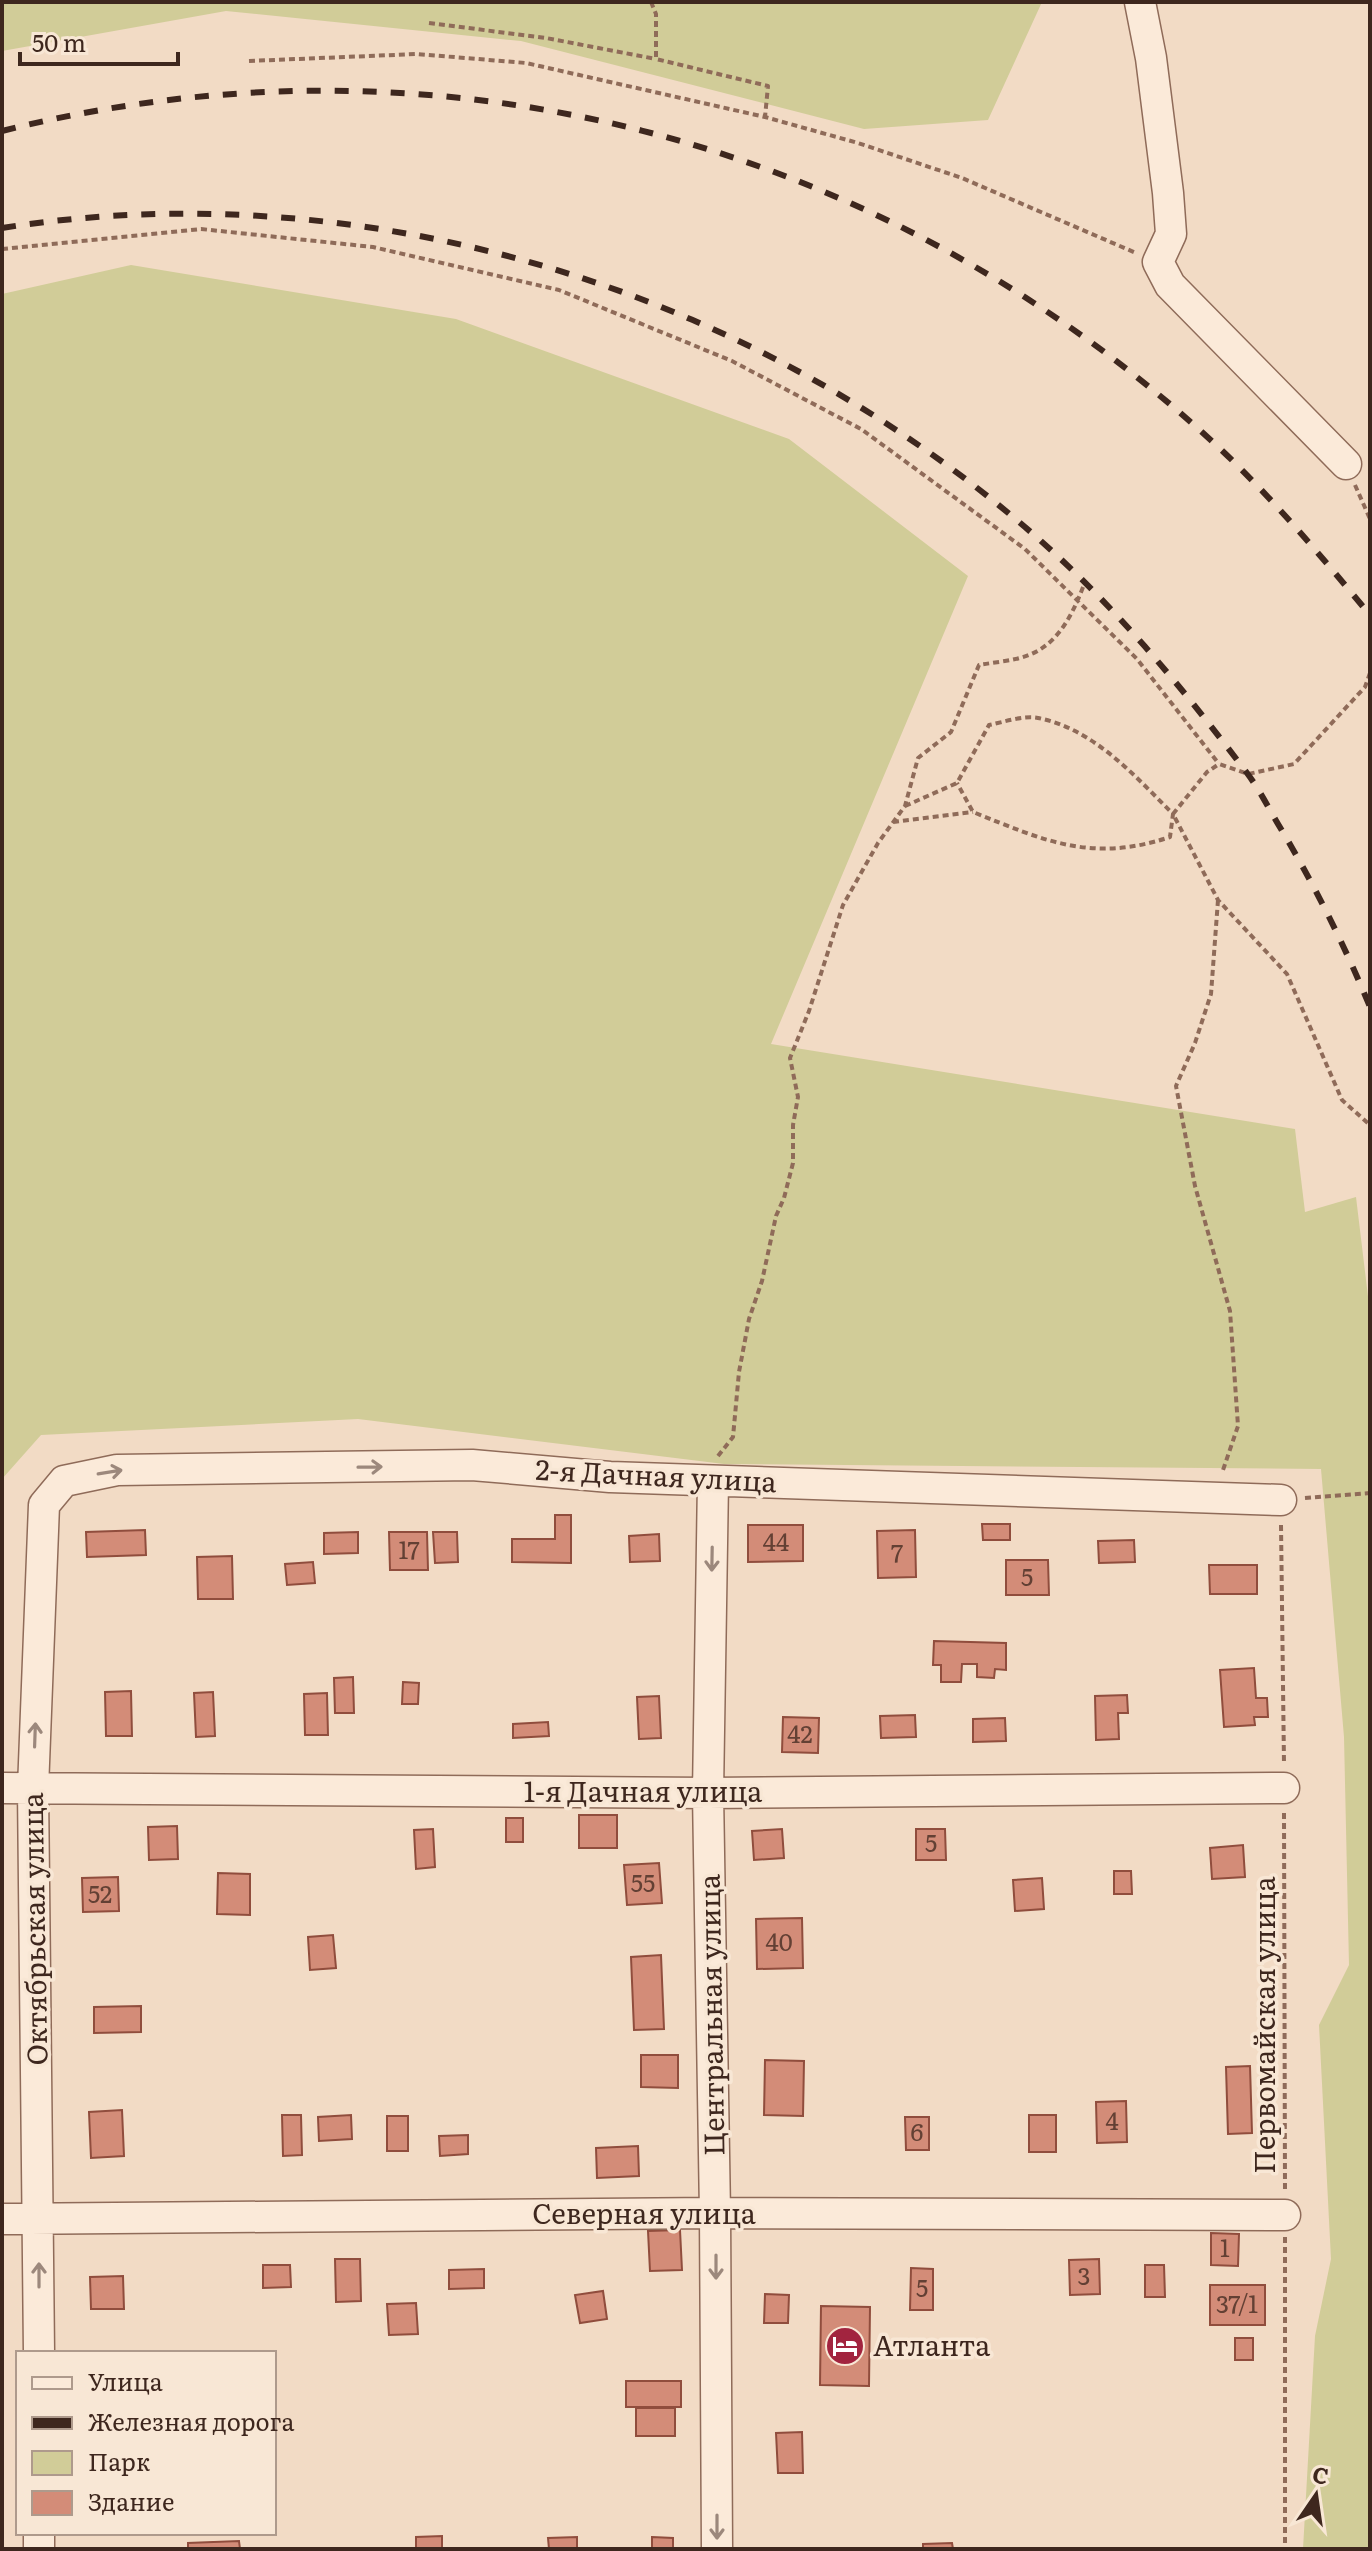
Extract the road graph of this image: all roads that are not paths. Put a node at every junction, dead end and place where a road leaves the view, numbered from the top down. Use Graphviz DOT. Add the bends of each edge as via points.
graph roads {
  1 [pos="1140,2"];
  2 [pos="1346,464"];
  3 [pos="713,1481"];
  4 [pos="1281,1500"];
  5 [pos="44,1505"];
  6 [pos="2,1788"];
  7 [pos="1284,1788"];
  8 [pos="33,1789"];
  9 [pos="708,1793"];
  10 [pos="715,2213"];
  11 [pos="1285,2215"];
  12 [pos="2,2219"];
  13 [pos="39,2219"];
  14 [pos="39,2351"];
  15 [pos="717,2549"];
  1 -- 2 [label="street" via="1171,234 1158,262 1170,285"];
  3 -- 4 [label="street, 2-я Дачная улица"];
  5 -- 3 [label="street, 2-я Дачная улица, one-way" via="64,1481 117,1470 472,1465"];
  3 -- 9 [label="street, Центральная улица, one-way"];
  8 -- 5 [label="street, Октябрьская улица, one-way"];
  6 -- 8 [label="street, 1-я Дачная улица"];
  7 -- 9 [label="street, 1-я Дачная улица"];
  8 -- 9 [label="street, 1-я Дачная улица"];
  8 -- 13 [label="street, Октябрьская улица"];
  9 -- 10 [label="street, Центральная улица"];
  10 -- 11 [label="street, Северная улица"];
  10 -- 13 [label="street, Северная улица"];
  10 -- 15 [label="street, Центральная улица, one-way"];
  12 -- 13 [label="street, Северная улица"];
  14 -- 13 [label="street, Октябрьская улица, one-way"];
}
